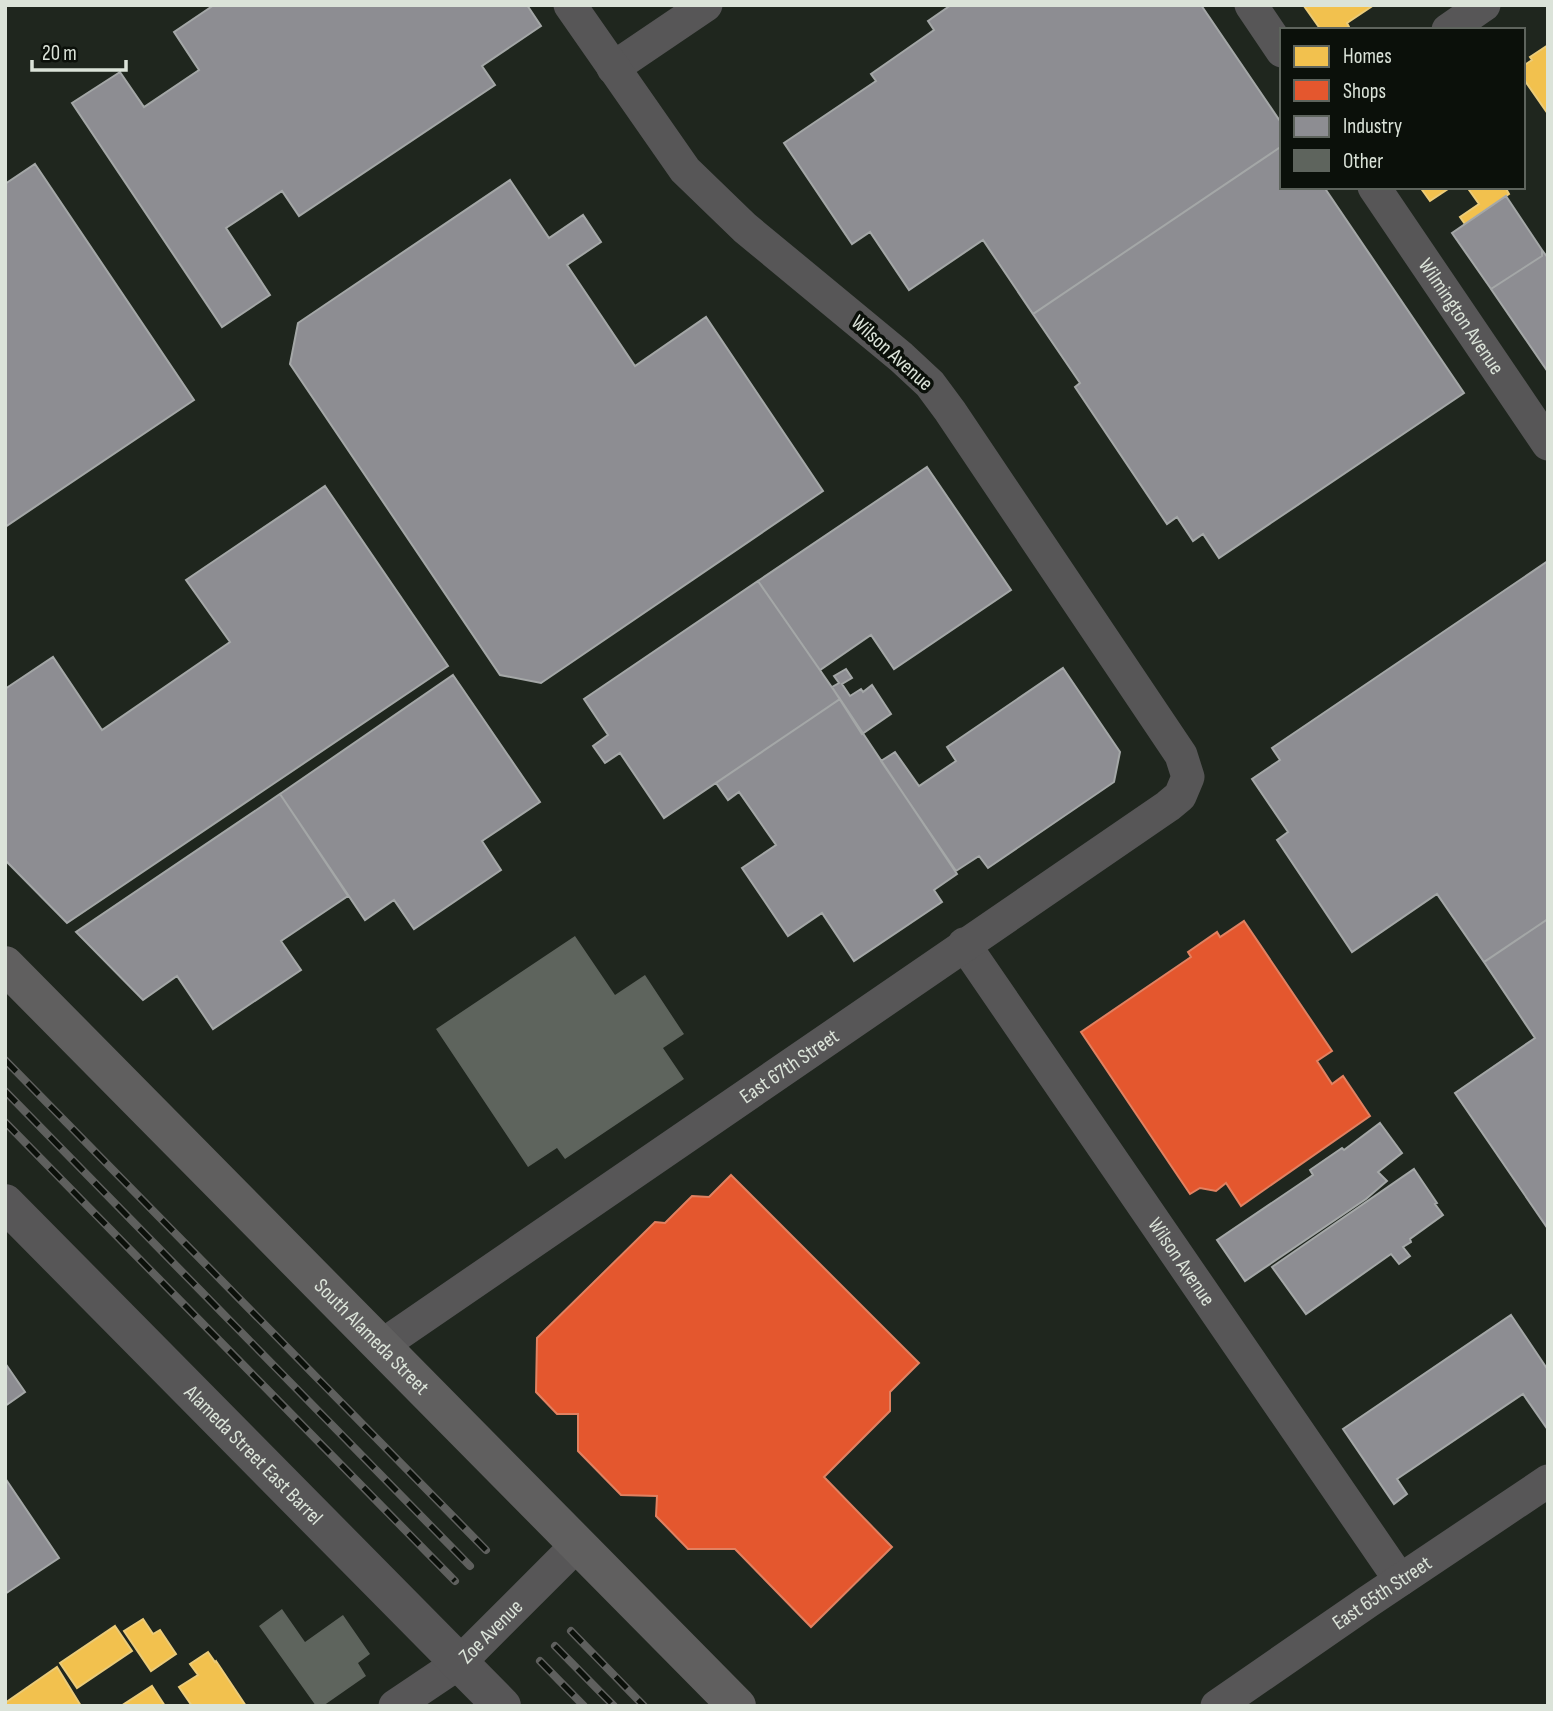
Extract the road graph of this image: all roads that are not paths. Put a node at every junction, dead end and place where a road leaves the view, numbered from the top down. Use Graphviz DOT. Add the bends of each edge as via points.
graph roads {
  1 [pos="570,5"];
  2 [pos="706,5"];
  3 [pos="1251,5"];
  4 [pos="1484,5"];
  5 [pos="1451,28"];
  6 [pos="1280,48"];
  7 [pos="613,68"];
  8 [pos="1375,189"];
  9 [pos="1548,444"];
  10 [pos="1188,777"];
  11 [pos="964,944"];
  12 [pos="5,965"];
  13 [pos="5,1203"];
  14 [pos="381,1346"];
  15 [pos="1548,1481"];
  16 [pos="578,1544"];
  17 [pos="1400,1580"];
  18 [pos="458,1663"];
  19 [pos="395,1706"];
  20 [pos="502,1706"];
  21 [pos="737,1706"];
  22 [pos="1217,1706"];
  1 -- 7 [label="street, Wilson Avenue"];
  2 -- 7 [label="street"];
  3 -- 6 [label="street"];
  4 -- 5 [label="street"];
  7 -- 10 [label="street, Wilson Avenue" via="685,170 713,198 930,384 1181,755"];
  8 -- 9 [label="street, Wilmington Avenue"];
  10 -- 11 [label="street, East 67th Street" via="1180,796 1168,806"];
  11 -- 14 [label="street, East 67th Street"];
  11 -- 17 [label="street, Wilson Avenue"];
  12 -- 14 [label="main road, South Alameda Street"];
  13 -- 18 [label="street, Alameda Street East Barrel"];
  14 -- 16 [label="main road, South Alameda Street"];
  15 -- 17 [label="street, East 65th Street"];
  16 -- 18 [label="street, Zoe Avenue"];
  16 -- 21 [label="main road, South Alameda Street"];
  17 -- 22 [label="street, East 65th Street"];
  18 -- 19 [label="street, Zoe Avenue"];
  18 -- 20 [label="street, Alameda Street East Barrel"];
}
